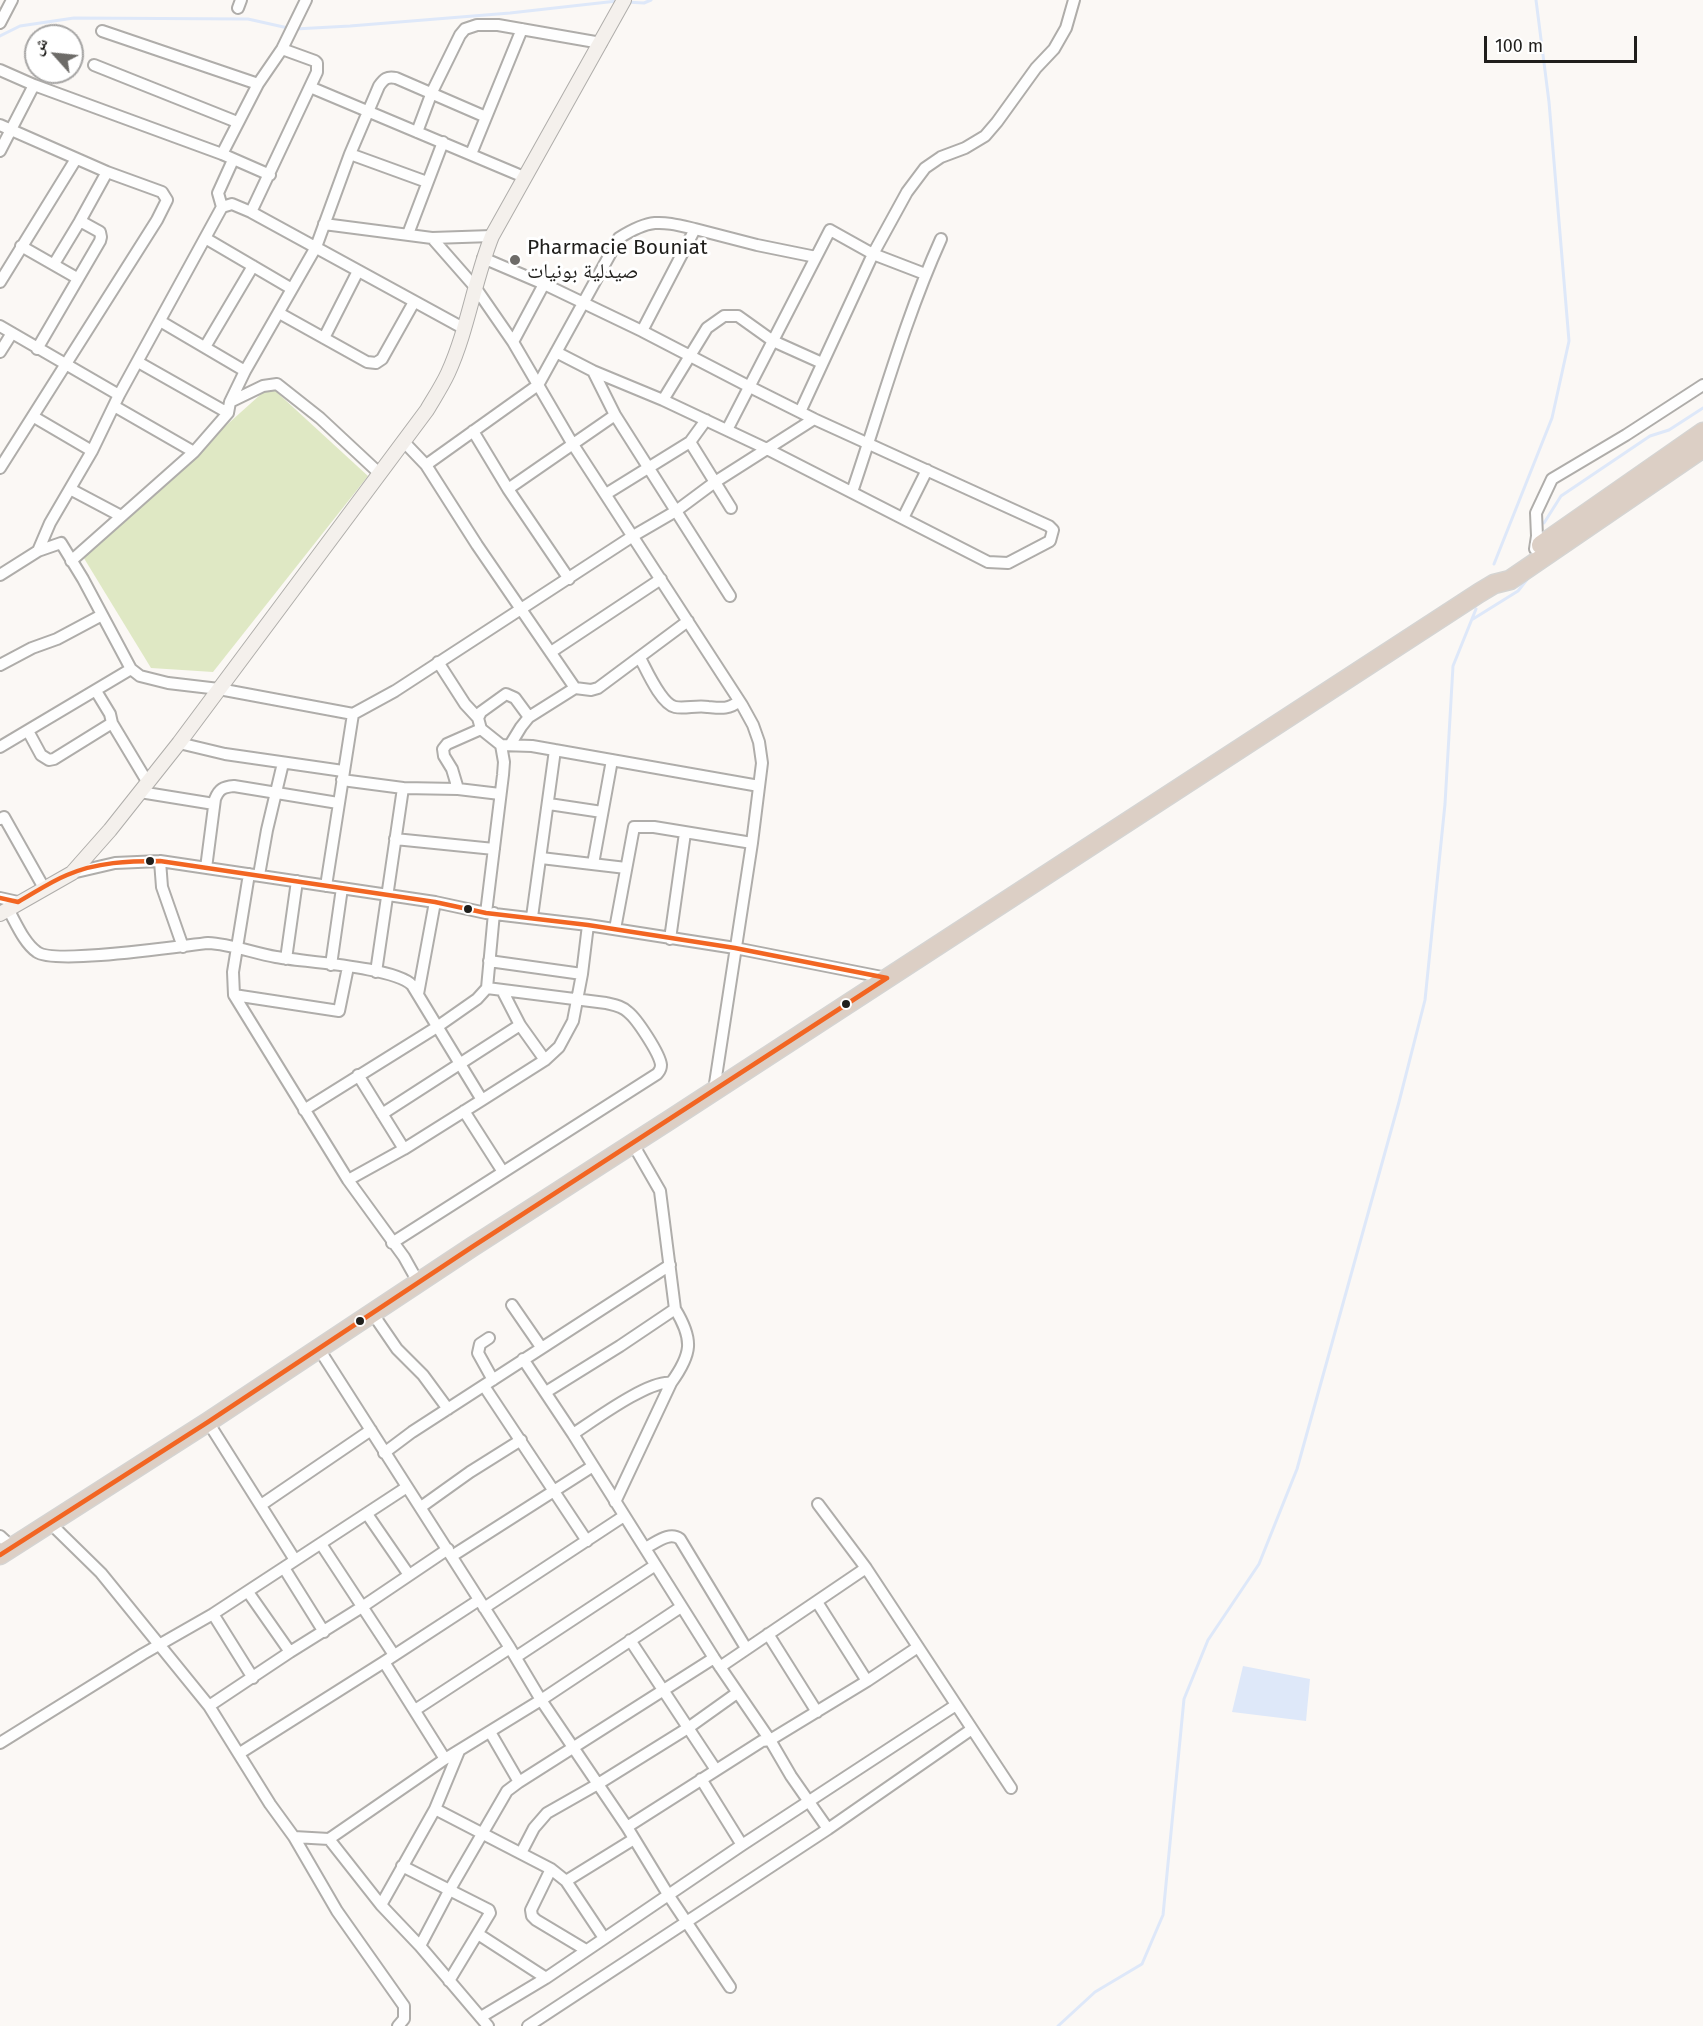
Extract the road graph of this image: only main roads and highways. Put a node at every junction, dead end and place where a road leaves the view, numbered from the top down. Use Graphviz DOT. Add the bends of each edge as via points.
graph roads {
  1 [pos="1703,432"];
  2 [pos="1703,448"];
  3 [pos="1494,584"];
  4 [pos="4,1546"];
  1 -- 3 [label="highway" via="1503,572"];
  2 -- 3 [label="highway" via="1510,580"];
  3 -- 4 [label="highway" via="208,1422 50,1523"];
}
